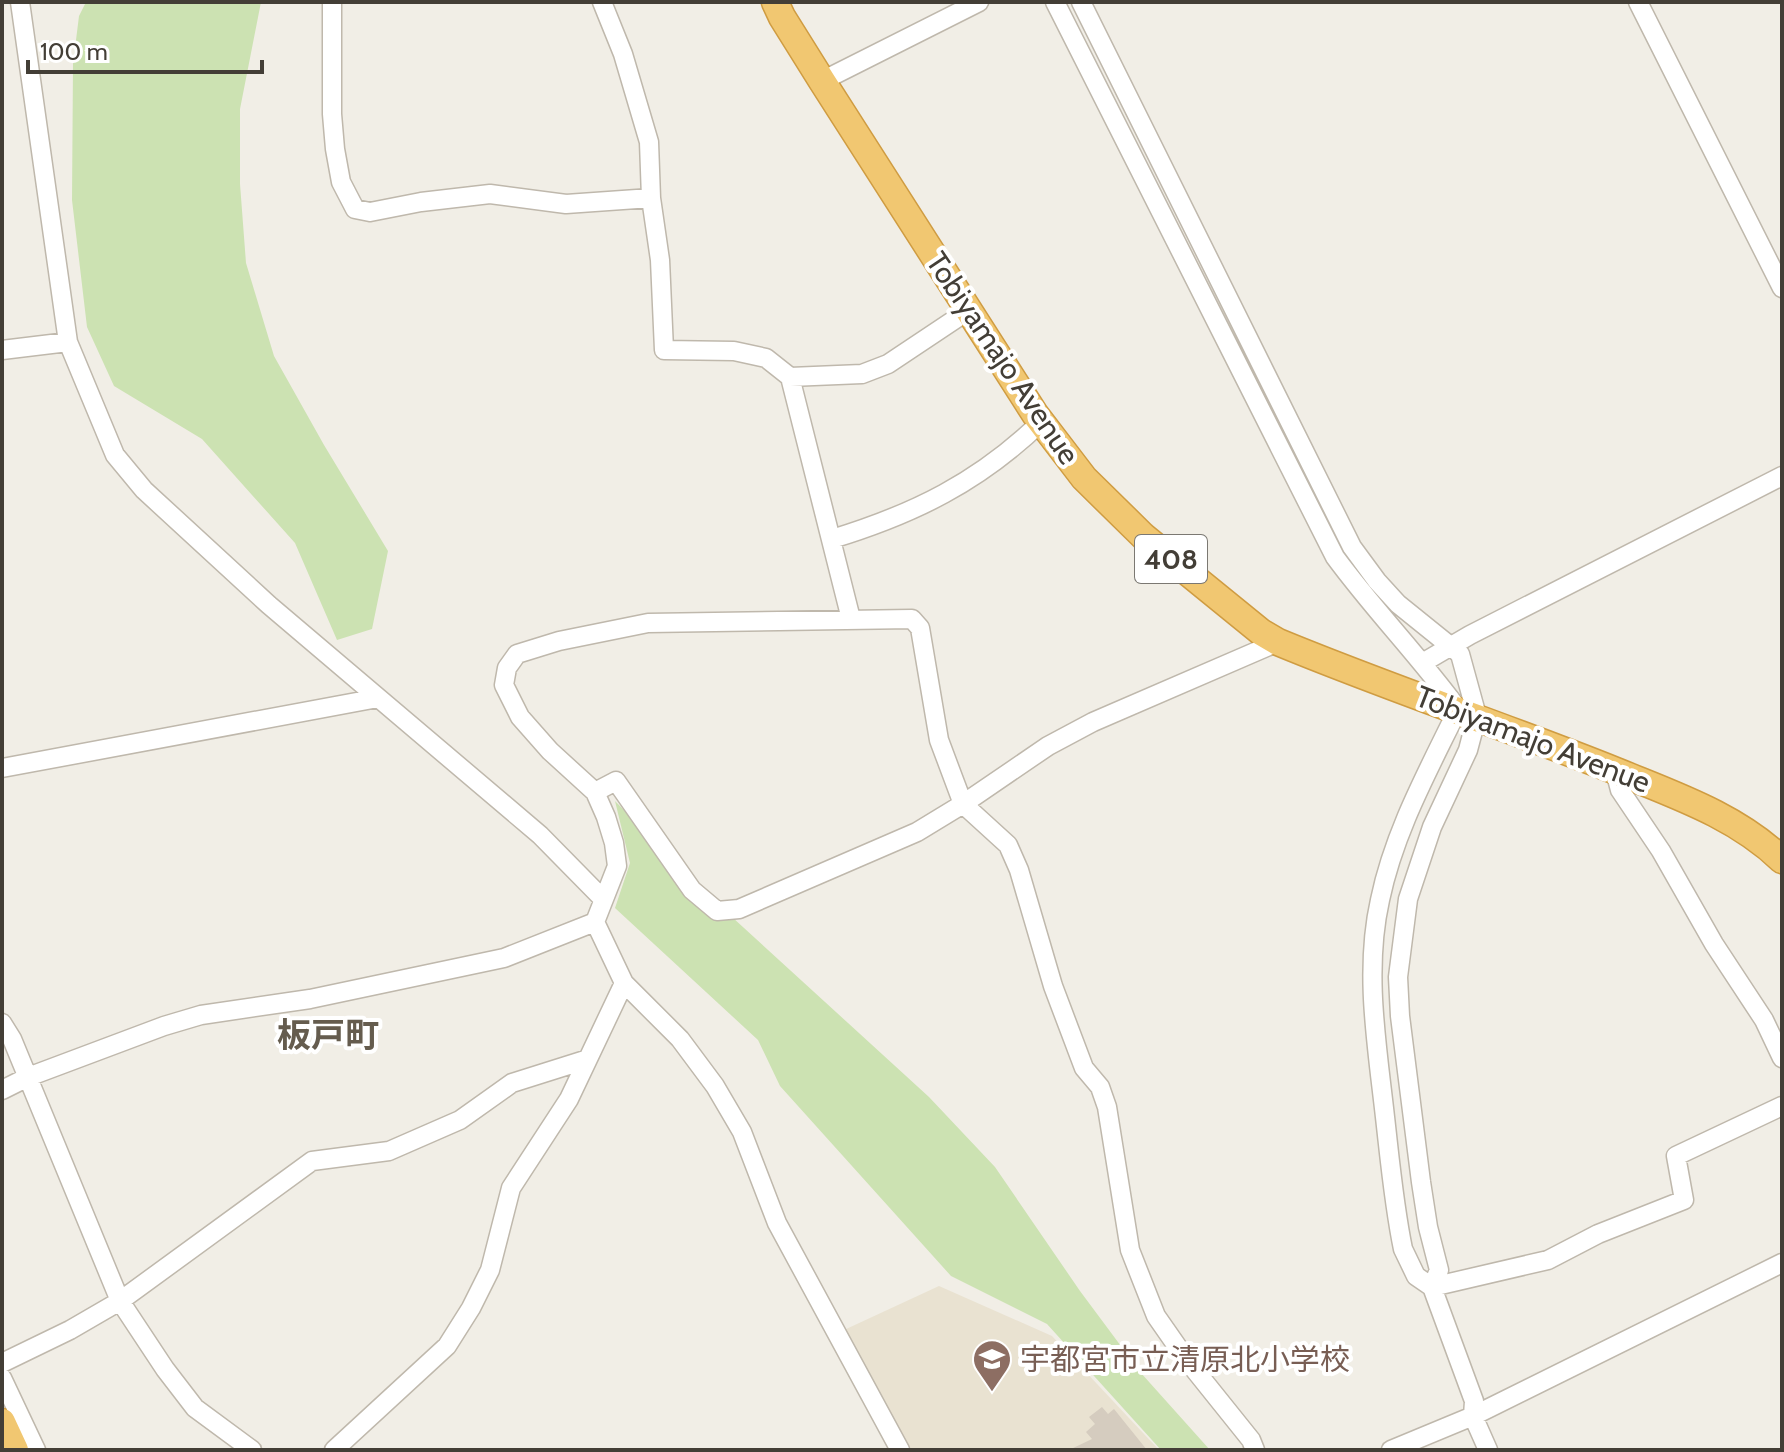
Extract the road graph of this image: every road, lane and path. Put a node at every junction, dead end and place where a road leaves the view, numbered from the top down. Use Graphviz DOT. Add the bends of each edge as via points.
graph roads {
  1 [pos="20,2"];
  2 [pos="332,2"];
  3 [pos="602,2"];
  4 [pos="775,2"];
  5 [pos="979,2"];
  6 [pos="1055,2"];
  7 [pos="1081,2"];
  8 [pos="1638,2"];
  9 [pos="822,81"];
  10 [pos="651,198"];
  11 [pos="1782,288"];
  12 [pos="969,310"];
  13 [pos="68,342"];
  14 [pos="2,350"];
  15 [pos="790,377"];
  16 [pos="1041,422"];
  17 [pos="1782,476"];
  18 [pos="832,539"];
  19 [pos="851,619"];
  20 [pos="1278,642"];
  21 [pos="1451,648"];
  22 [pos="1424,662"];
  23 [pos="378,698"];
  24 [pos="1468,713"];
  25 [pos="2,768"];
  26 [pos="1615,771"];
  27 [pos="595,792"];
  28 [pos="963,804"];
  29 [pos="1782,860"];
  30 [pos="602,898"];
  31 [pos="595,922"];
  32 [pos="624,983"];
  33 [pos="2,1023"];
  34 [pos="1782,1058"];
  35 [pos="588,1059"];
  36 [pos="28,1077"];
  37 [pos="2,1090"];
  38 [pos="1782,1106"];
  39 [pos="1782,1263"];
  40 [pos="1432,1287"];
  41 [pos="120,1301"];
  42 [pos="2,1363"];
  43 [pos="2,1378"];
  44 [pos="1473,1416"];
  45 [pos="2,1422"];
  46 [pos="15,1450"];
  47 [pos="36,1450"];
  48 [pos="252,1450"];
  49 [pos="334,1450"];
  50 [pos="900,1450"];
  51 [pos="1255,1450"];
  52 [pos="1391,1450"];
  53 [pos="1488,1450"];
  1 -- 13 [label="street"];
  2 -- 10 [label="street" via="335,149 341,182 355,209 370,212 490,194 566,204"];
  3 -- 10 [label="street" via="649,142"];
  4 -- 9 [label="highway, Tobiyamajo Avenue / 408"];
  5 -- 9 [label="street"];
  6 -- 22 [label="street" via="1335,557"];
  7 -- 21 [label="street" via="1352,547 1398,604"];
  8 -- 11 [label="street"];
  9 -- 12 [label="highway, Tobiyamajo Avenue / 408"];
  10 -- 15 [label="street" via="664,350 734,351 766,358"];
  12 -- 15 [label="street" via="888,364 862,374"];
  12 -- 16 [label="highway, Tobiyamajo Avenue / 408"];
  13 -- 14 [label="street"];
  13 -- 23 [label="street" via="115,455 144,490"];
  15 -- 18 [label="street"];
  16 -- 18 [label="street" via="984,471 909,513"];
  16 -- 20 [label="highway, Tobiyamajo Avenue / 408" via="1084,478 1143,536"];
  17 -- 21 [label="street"];
  18 -- 19 [label="street"];
  19 -- 27 [label="street" via="648,623 517,654 504,685 520,717"];
  19 -- 28 [label="street" via="912,619 920,628 939,740"];
  20 -- 24 [label="highway, Tobiyamajo Avenue / 408"];
  20 -- 28 [label="street" via="1093,722"];
  21 -- 22 [label="street"];
  21 -- 24 [label="street" via="1460,654"];
  22 -- 24 [label="street"];
  23 -- 25 [label="street"];
  23 -- 30 [label="street" via="540,835"];
  24 -- 26 [label="highway, Tobiyamajo Avenue / 408"];
  24 -- 40 [label="street" via="1468,750 1418,867 1398,977 1421,1182 1439,1270"];
  24 -- 40 [label="street" via="1404,820 1379,901 1371,957 1398,1227 1409,1266"];
  26 -- 29 [label="highway, Tobiyamajo Avenue / 408" via="1710,809"];
  26 -- 34 [label="street" via="1620,790 1764,1020"];
  27 -- 28 [label="street" via="616,781 692,890 717,911 739,909 775,894 917,832"];
  27 -- 30 [label="street" via="617,866"];
  28 -- 51 [label="street" via="1008,845 1019,870 1053,986 1084,1068 1100,1087 1107,1107 1130,1250 1156,1316"];
  30 -- 31 [label="street"];
  31 -- 32 [label="street"];
  31 -- 36 [label="street" via="504,958 310,999 201,1015"];
  32 -- 35 [label="street"];
  32 -- 50 [label="street" via="680,1039 715,1086 742,1132 777,1223"];
  33 -- 36 [label="street"];
  35 -- 41 [label="street" via="512,1083 460,1120 389,1151 312,1161"];
  35 -- 49 [label="street" via="569,1099 511,1188 490,1270 447,1346"];
  36 -- 37 [label="street"];
  36 -- 41 [label="street"];
  38 -- 40 [label="street" via="1676,1156 1684,1200 1548,1260"];
  39 -- 44 [label="street"];
  40 -- 44 [label="street" via="1474,1401"];
  41 -- 42 [label="street"];
  41 -- 48 [label="street" via="195,1408"];
  43 -- 47 [label="street"];
  44 -- 52 [label="street"];
  44 -- 53 [label="street"];
  45 -- 46 [label="highway"];
}
